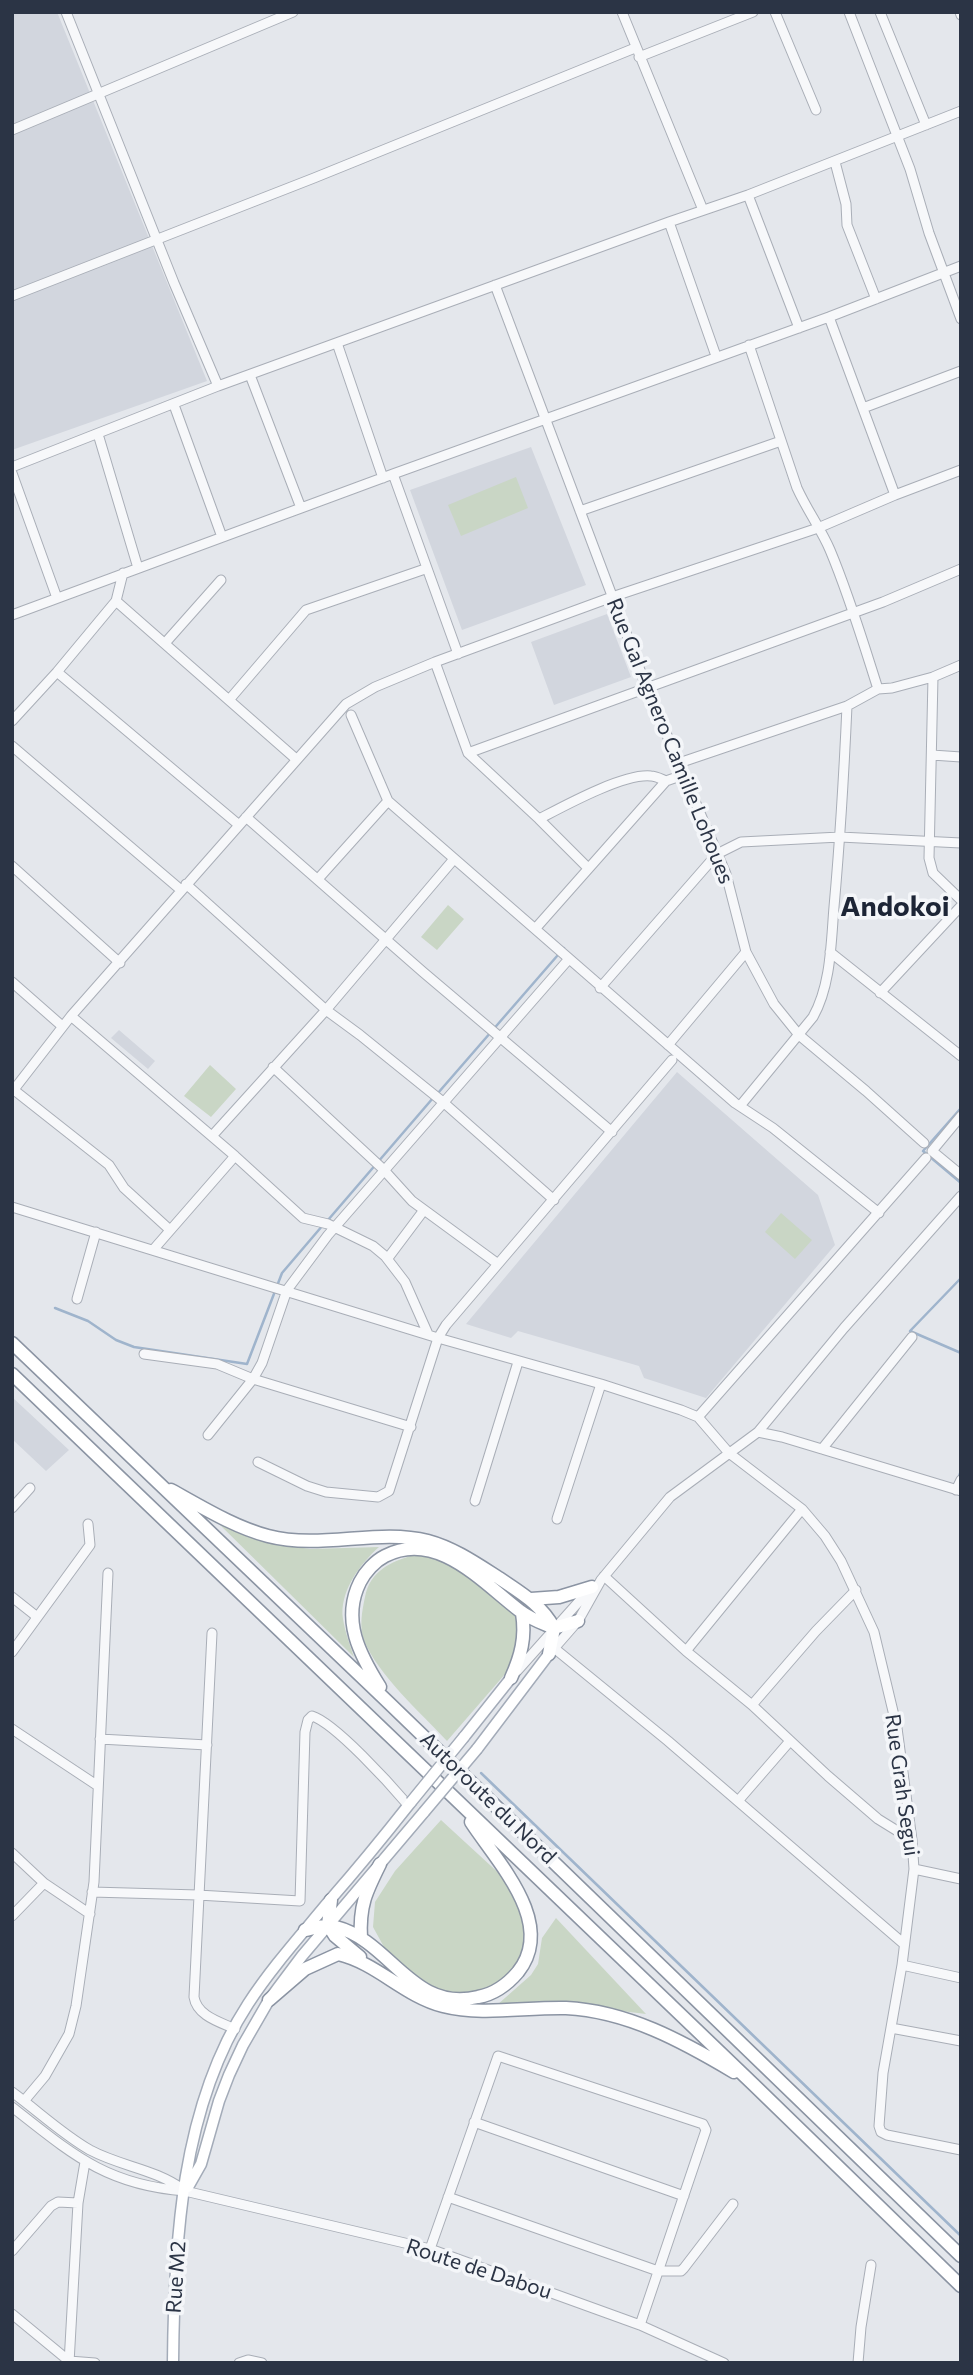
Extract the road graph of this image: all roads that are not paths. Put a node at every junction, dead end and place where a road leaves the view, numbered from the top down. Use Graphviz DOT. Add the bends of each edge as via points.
graph roads {
  1 [pos="66,12"];
  2 [pos="293,12"];
  3 [pos="622,12"];
  4 [pos="753,12"];
  5 [pos="775,12"];
  6 [pos="849,12"];
  7 [pos="880,12"];
  8 [pos="637,52"];
  9 [pos="98,94"];
  10 [pos="816,110"];
  11 [pos="961,111"];
  12 [pos="926,125"];
  13 [pos="12,130"];
  14 [pos="897,138"];
  15 [pos="835,162"];
  16 [pos="748,195"];
  17 [pos="703,210"];
  18 [pos="669,222"];
  19 [pos="156,238"];
  20 [pos="961,266"];
  21 [pos="945,272"];
  22 [pos="495,285"];
  23 [pos="12,296"];
  24 [pos="876,299"];
  25 [pos="830,317"];
  26 [pos="961,319"];
  27 [pos="799,328"];
  28 [pos="337,343"];
  29 [pos="749,345"];
  30 [pos="716,356"];
  31 [pos="961,371"];
  32 [pos="250,375"];
  33 [pos="218,386"];
  34 [pos="174,405"];
  35 [pos="863,408"];
  36 [pos="546,419"];
  37 [pos="98,433"];
  38 [pos="781,440"];
  39 [pos="12,467"];
  40 [pos="961,470"];
  41 [pos="12,473"];
  42 [pos="393,474"];
  43 [pos="383,478"];
  44 [pos="895,495"];
  45 [pos="301,508"];
  46 [pos="580,511"];
  47 [pos="818,528"];
  48 [pos="222,537"];
  49 [pos="138,568"];
  50 [pos="425,569"];
  51 [pos="961,569"];
  52 [pos="123,573"];
  53 [pos="221,580"];
  54 [pos="612,597"];
  55 [pos="57,598"];
  56 [pos="116,601"];
  57 [pos="853,611"];
  58 [pos="12,615"];
  59 [pos="166,642"];
  60 [pos="458,654"];
  61 [pos="435,662"];
  62 [pos="958,669"];
  63 [pos="57,672"];
  64 [pos="933,677"];
  65 [pos="646,686"];
  66 [pos="878,689"];
  67 [pos="229,700"];
  68 [pos="847,706"];
  69 [pos="351,715"];
  70 [pos="12,721"];
  71 [pos="12,746"];
  72 [pos="468,753"];
  73 [pos="932,755"];
  74 [pos="961,757"];
  75 [pos="296,759"];
  76 [pos="679,763"];
  77 [pos="683,775"];
  78 [pos="666,781"];
  79 [pos="388,802"];
  80 [pos="246,817"];
  81 [pos="539,819"];
  82 [pos="239,825"];
  83 [pos="840,837"];
  84 [pos="929,841"];
  85 [pos="961,843"];
  86 [pos="717,854"];
  87 [pos="454,859"];
  88 [pos="12,866"];
  89 [pos="588,868"];
  90 [pos="318,878"];
  91 [pos="183,887"];
  92 [pos="961,900"];
  93 [pos="961,906"];
  94 [pos="535,929"];
  95 [pos="385,938"];
  96 [pos="746,952"];
  97 [pos="830,952"];
  98 [pos="568,960"];
  99 [pos="120,963"];
  100 [pos="12,982"];
  101 [pos="600,988"];
  102 [pos="880,993"];
  103 [pos="326,1010"];
  104 [pos="71,1016"];
  105 [pos="62,1026"];
  106 [pos="799,1035"];
  107 [pos="500,1036"];
  108 [pos="667,1045"];
  109 [pos="959,1051"];
  110 [pos="672,1060"];
  111 [pos="273,1067"];
  112 [pos="13,1091"];
  113 [pos="443,1102"];
  114 [pos="740,1105"];
  115 [pos="961,1116"];
  116 [pos="612,1132"];
  117 [pos="212,1136"];
  118 [pos="923,1143"];
  119 [pos="929,1155"];
  120 [pos="235,1156"];
  121 [pos="383,1169"];
  122 [pos="961,1175"];
  123 [pos="961,1196"];
  124 [pos="554,1200"];
  125 [pos="12,1207"];
  126 [pos="424,1210"];
  127 [pos="879,1213"];
  128 [pos="335,1227"];
  129 [pos="170,1230"];
  130 [pos="96,1232"];
  131 [pos="153,1250"];
  132 [pos="388,1258"];
  133 [pos="498,1264"];
  134 [pos="287,1290"];
  135 [pos="77,1299"];
  136 [pos="428,1334"];
  137 [pos="912,1337"];
  138 [pos="438,1338"];
  139 [pos="12,1343"];
  140 [pos="144,1354"];
  141 [pos="518,1362"];
  142 [pos="12,1374"];
  143 [pos="253,1379"];
  144 [pos="601,1384"];
  145 [pos="698,1417"];
  146 [pos="411,1427"];
  147 [pos="758,1432"];
  148 [pos="208,1435"];
  149 [pos="822,1449"];
  150 [pos="729,1453"];
  151 [pos="258,1462"];
  152 [pos="961,1480"];
  153 [pos="156,1482"];
  154 [pos="30,1488"];
  155 [pos="959,1491"];
  156 [pos="475,1501"];
  157 [pos="12,1508"];
  158 [pos="802,1508"];
  159 [pos="557,1519"];
  160 [pos="88,1524"];
  161 [pos="108,1573"];
  162 [pos="599,1581"];
  163 [pos="856,1590"];
  164 [pos="12,1597"];
  165 [pos="531,1599"];
  166 [pos="522,1613"];
  167 [pos="36,1616"];
  168 [pos="578,1621"];
  169 [pos="554,1628"];
  170 [pos="212,1633"];
  171 [pos="551,1651"];
  172 [pos="686,1651"];
  173 [pos="12,1652"];
  174 [pos="511,1678"];
  175 [pos="389,1703"];
  176 [pos="752,1705"];
  177 [pos="12,1729"];
  178 [pos="100,1739"];
  179 [pos="790,1741"];
  180 [pos="207,1745"];
  181 [pos="98,1786"];
  182 [pos="738,1801"];
  183 [pos="409,1803"];
  184 [pos="459,1804"];
  185 [pos="912,1840"];
  186 [pos="12,1853"];
  187 [pos="380,1864"];
  188 [pos="914,1869"];
  189 [pos="961,1879"];
  190 [pos="44,1883"];
  191 [pos="92,1892"];
  192 [pos="198,1895"];
  193 [pos="331,1900"];
  194 [pos="90,1914"];
  195 [pos="12,1916"];
  196 [pos="328,1925"];
  197 [pos="305,1930"];
  198 [pos="361,1938"];
  199 [pos="904,1944"];
  200 [pos="902,1965"];
  201 [pos="377,1970"];
  202 [pos="961,1978"];
  203 [pos="269,2000"];
  204 [pos="891,2028"];
  205 [pos="235,2029"];
  206 [pos="961,2041"];
  207 [pos="754,2085"];
  208 [pos="12,2092"];
  209 [pos="24,2101"];
  210 [pos="14,2113"];
  211 [pos="474,2122"];
  212 [pos="961,2150"];
  213 [pos="85,2162"];
  214 [pos="185,2191"];
  215 [pos="684,2196"];
  216 [pos="448,2197"];
  217 [pos="78,2203"];
  218 [pos="733,2204"];
  219 [pos="430,2249"];
  220 [pos="12,2251"];
  221 [pos="961,2256"];
  222 [pos="871,2265"];
  223 [pos="658,2271"];
  224 [pos="961,2287"];
  225 [pos="12,2314"];
  226 [pos="640,2325"];
  227 [pos="69,2362"];
  228 [pos="95,2363"];
  229 [pos="173,2363"];
  230 [pos="239,2363"];
  231 [pos="262,2363"];
  232 [pos="724,2363"];
  233 [pos="858,2363"];
  1 -- 9 [label="street"];
  2 -- 9 [label="street"];
  3 -- 8 [label="street"];
  4 -- 8 [label="street"];
  5 -- 10 [label="street"];
  6 -- 14 [label="street"];
  7 -- 12 [label="street"];
  8 -- 17 [label="street"];
  8 -- 19 [label="street"];
  9 -- 13 [label="street"];
  9 -- 19 [label="street"];
  11 -- 12 [label="street"];
  12 -- 14 [label="street"];
  14 -- 15 [label="street"];
  14 -- 21 [label="street"];
  15 -- 16 [label="street"];
  15 -- 24 [label="street" via="847,225"];
  16 -- 17 [label="street"];
  16 -- 27 [label="street"];
  17 -- 18 [label="street"];
  18 -- 22 [label="street"];
  18 -- 30 [label="street"];
  19 -- 23 [label="street"];
  19 -- 33 [label="street"];
  20 -- 21 [label="street"];
  21 -- 24 [label="street"];
  21 -- 26 [label="street"];
  22 -- 28 [label="street"];
  22 -- 36 [label="street, Rue Gal Agnero Camille Lohoues"];
  24 -- 25 [label="street"];
  25 -- 27 [label="street"];
  25 -- 35 [label="street"];
  27 -- 29 [label="street"];
  28 -- 32 [label="street"];
  28 -- 43 [label="street"];
  29 -- 30 [label="street"];
  29 -- 38 [label="street"];
  30 -- 36 [label="street"];
  31 -- 35 [label="street"];
  32 -- 33 [label="street"];
  32 -- 45 [label="street"];
  33 -- 34 [label="street"];
  34 -- 37 [label="street"];
  34 -- 48 [label="street"];
  35 -- 44 [label="street"];
  36 -- 42 [label="street"];
  36 -- 46 [label="street, Rue Gal Agnero Camille Lohoues"];
  37 -- 39 [label="street"];
  37 -- 49 [label="street"];
  38 -- 46 [label="street"];
  38 -- 47 [label="street" via="797,488"];
  40 -- 44 [label="street"];
  41 -- 55 [label="street"];
  42 -- 43 [label="street"];
  42 -- 50 [label="street"];
  43 -- 45 [label="street"];
  44 -- 47 [label="street"];
  45 -- 48 [label="street"];
  46 -- 54 [label="street, Rue Gal Agnero Camille Lohoues"];
  47 -- 54 [label="street"];
  47 -- 57 [label="street"];
  48 -- 49 [label="street"];
  49 -- 52 [label="street"];
  50 -- 60 [label="street"];
  50 -- 67 [label="street" via="306,610"];
  51 -- 57 [label="street"];
  52 -- 55 [label="street"];
  52 -- 56 [label="street"];
  53 -- 59 [label="street"];
  54 -- 60 [label="street"];
  54 -- 65 [label="street, Rue Gal Agnero Camille Lohoues"];
  55 -- 58 [label="street"];
  56 -- 59 [label="street"];
  56 -- 63 [label="street"];
  57 -- 65 [label="street"];
  57 -- 66 [label="street"];
  59 -- 67 [label="street"];
  60 -- 61 [label="street"];
  61 -- 72 [label="street"];
  61 -- 75 [label="street" via="346,704"];
  62 -- 64 [label="street"];
  63 -- 70 [label="street"];
  63 -- 82 [label="street"];
  64 -- 66 [label="street"];
  64 -- 73 [label="street"];
  65 -- 72 [label="street"];
  65 -- 76 [label="street, Rue Gal Agnero Camille Lohoues"];
  66 -- 68 [label="street"];
  67 -- 75 [label="street"];
  68 -- 76 [label="street"];
  68 -- 83 [label="street"];
  69 -- 79 [label="street"];
  71 -- 91 [label="street"];
  72 -- 81 [label="street"];
  73 -- 74 [label="street"];
  73 -- 84 [label="street"];
  75 -- 80 [label="street"];
  76 -- 77 [label="street, Rue Gal Agnero Camille Lohoues"];
  77 -- 78 [label="street"];
  77 -- 86 [label="street, Rue Gal Agnero Camille Lohoues"];
  78 -- 81 [label="street" via="639,776 588,794"];
  78 -- 89 [label="street"];
  79 -- 87 [label="street"];
  79 -- 90 [label="street"];
  80 -- 82 [label="street"];
  80 -- 90 [label="street"];
  81 -- 89 [label="street"];
  82 -- 91 [label="street"];
  83 -- 84 [label="street"];
  83 -- 86 [label="street" via="741,842"];
  83 -- 97 [label="street"];
  84 -- 85 [label="street"];
  84 -- 92 [label="street" via="933,873"];
  86 -- 96 [label="street, Rue Gal Agnero Camille Lohoues"];
  86 -- 101 [label="street"];
  87 -- 94 [label="street"];
  87 -- 95 [label="street"];
  88 -- 99 [label="street"];
  89 -- 94 [label="street"];
  90 -- 95 [label="street"];
  91 -- 99 [label="street"];
  91 -- 103 [label="street"];
  93 -- 102 [label="street"];
  94 -- 98 [label="street"];
  95 -- 103 [label="street"];
  95 -- 107 [label="street"];
  96 -- 106 [label="street, Rue Gal Agnero Camille Lohoues" via="774,1004"];
  96 -- 108 [label="street"];
  97 -- 102 [label="street"];
  97 -- 106 [label="street" via="820,1005"];
  98 -- 101 [label="street"];
  98 -- 107 [label="street"];
  99 -- 104 [label="street"];
  100 -- 105 [label="street"];
  101 -- 108 [label="street"];
  102 -- 109 [label="street"];
  103 -- 111 [label="street"];
  103 -- 113 [label="street"];
  104 -- 105 [label="street"];
  104 -- 117 [label="street"];
  105 -- 112 [label="street"];
  106 -- 114 [label="street"];
  106 -- 118 [label="street, Rue Gal Agnero Camille Lohoues"];
  107 -- 113 [label="street"];
  107 -- 116 [label="street"];
  108 -- 114 [label="street"];
  110 -- 116 [label="street"];
  111 -- 117 [label="street"];
  111 -- 121 [label="street"];
  112 -- 129 [label="street" via="109,1165 124,1188"];
  113 -- 121 [label="street"];
  113 -- 124 [label="street"];
  114 -- 127 [label="street"];
  115 -- 119 [label="street"];
  116 -- 124 [label="street"];
  117 -- 120 [label="street"];
  119 -- 122 [label="street"];
  119 -- 127 [label="street"];
  120 -- 128 [label="street" via="303,1218"];
  120 -- 129 [label="street"];
  121 -- 126 [label="street"];
  121 -- 128 [label="street"];
  123 -- 147 [label="street"];
  124 -- 133 [label="street"];
  125 -- 130 [label="street"];
  126 -- 132 [label="street"];
  126 -- 133 [label="street"];
  127 -- 145 [label="street"];
  128 -- 132 [label="street"];
  128 -- 134 [label="street"];
  129 -- 131 [label="street"];
  130 -- 131 [label="street"];
  130 -- 135 [label="street"];
  131 -- 134 [label="street"];
  132 -- 136 [label="street" via="405,1282"];
  133 -- 138 [label="street"];
  134 -- 136 [label="street"];
  134 -- 143 [label="street"];
  136 -- 138 [label="street"];
  137 -- 149 [label="street"];
  138 -- 141 [label="street"];
  138 -- 146 [label="street"];
  139 -- 153 [label="highway, Autoroute du Nord"];
  140 -- 143 [label="street" via="217,1364"];
  141 -- 144 [label="street"];
  141 -- 156 [label="street"];
  142 -- 184 [label="highway, Autoroute du Nord"];
  143 -- 146 [label="street"];
  143 -- 148 [label="street"];
  144 -- 145 [label="street"];
  144 -- 159 [label="street"];
  145 -- 150 [label="street, Rue Grah Segui"];
  146 -- 151 [label="street" via="391,1487 378,1497 321,1490"];
  147 -- 149 [label="street"];
  147 -- 150 [label="street"];
  149 -- 155 [label="street"];
  150 -- 158 [label="street, Rue Grah Segui"];
  150 -- 162 [label="street" via="670,1497"];
  152 -- 155 [label="street"];
  153 -- 165 [label="highway" via="269,1536 324,1542 412,1539 442,1545"];
  153 -- 175 [label="highway, Autoroute du Nord"];
  154 -- 157 [label="street"];
  158 -- 163 [label="street, Rue Grah Segui" via="825,1536"];
  158 -- 172 [label="street"];
  160 -- 167 [label="street" via="90,1545"];
  161 -- 178 [label="street"];
  162 -- 165 [label="highway" via="559,1597"];
  162 -- 168 [label="street"];
  162 -- 169 [label="street"];
  162 -- 172 [label="street"];
  163 -- 176 [label="street"];
  163 -- 185 [label="street, Rue Grah Segui" via="874,1632 897,1728"];
  164 -- 167 [label="street"];
  165 -- 169 [label="highway"];
  166 -- 169 [label="highway"];
  166 -- 174 [label="highway" via="524,1639"];
  166 -- 175 [label="highway" via="465,1568 433,1552 405,1549 381,1558 362,1578 352,1605 358,1649"];
  167 -- 173 [label="street"];
  168 -- 169 [label="highway"];
  168 -- 171 [label="street"];
  169 -- 171 [label="highway"];
  169 -- 174 [label="street"];
  170 -- 180 [label="street"];
  171 -- 182 [label="street"];
  171 -- 187 [label="main road, bridge" via="477,1749"];
  172 -- 176 [label="street"];
  174 -- 183 [label="main road, Rue M2, bridge"];
  175 -- 221 [label="highway, Autoroute du Nord"];
  176 -- 179 [label="street"];
  177 -- 181 [label="street"];
  178 -- 180 [label="street"];
  178 -- 181 [label="street"];
  179 -- 182 [label="street"];
  179 -- 185 [label="street" via="878,1819"];
  180 -- 192 [label="street"];
  181 -- 191 [label="street"];
  182 -- 199 [label="street"];
  183 -- 192 [label="street" via="312,1716 305,1732 300,1901"];
  183 -- 193 [label="main road, Rue M2"];
  184 -- 198 [label="highway" via="521,1896 528,1914 531,1943 519,1971 487,1995 444,1998 420,1987"];
  184 -- 207 [label="highway, Autoroute du Nord"];
  185 -- 188 [label="street, Rue Grah Segui"];
  186 -- 190 [label="street"];
  187 -- 196 [label="main road"];
  187 -- 198 [label="highway" via="362,1901"];
  188 -- 189 [label="street"];
  188 -- 199 [label="street, Rue Grah Segui"];
  190 -- 194 [label="street"];
  190 -- 195 [label="street"];
  191 -- 192 [label="street"];
  191 -- 194 [label="street"];
  192 -- 205 [label="street" via="195,2005"];
  193 -- 196 [label="highway"];
  193 -- 197 [label="main road, Rue M2"];
  194 -- 209 [label="street" via="69,2034"];
  196 -- 197 [label="highway"];
  196 -- 198 [label="highway"];
  196 -- 201 [label="highway"];
  196 -- 203 [label="main road"];
  197 -- 205 [label="main road, Rue M2" via="272,1969"];
  199 -- 200 [label="street, Rue Grah Segui"];
  200 -- 202 [label="street"];
  200 -- 204 [label="street, Rue Grah Segui"];
  201 -- 203 [label="highway" via="338,1954 305,1969"];
  201 -- 207 [label="highway" via="446,2007 569,2008 626,2018"];
  203 -- 214 [label="main road" via="229,2075 201,2164"];
  204 -- 206 [label="street"];
  204 -- 212 [label="street, Rue Grah Segui" via="883,2073 881,2132"];
  205 -- 214 [label="main road, Rue M2" via="197,2127"];
  207 -- 224 [label="highway, Autoroute du Nord"];
  208 -- 209 [label="street, Route de Dabou"];
  209 -- 214 [label="street, Route de Dabou" via="90,2150 163,2176"];
  210 -- 213 [label="street, Route de Dabou"];
  211 -- 215 [label="street"];
  211 -- 215 [label="street" via="500,2056 703,2124 706,2130"];
  211 -- 216 [label="street"];
  213 -- 214 [label="street, Route de Dabou" via="156,2189"];
  213 -- 217 [label="street"];
  214 -- 219 [label="street, Route de Dabou"];
  214 -- 229 [label="main road, Rue M2" via="176,2269"];
  215 -- 223 [label="street"];
  216 -- 219 [label="street"];
  216 -- 223 [label="street"];
  217 -- 220 [label="street" via="51,2206"];
  217 -- 227 [label="street"];
  218 -- 223 [label="street" via="681,2271"];
  219 -- 226 [label="street, Route de Dabou"];
  222 -- 233 [label="street"];
  223 -- 226 [label="street"];
  225 -- 227 [label="street"];
  226 -- 232 [label="street, Route de Dabou"];
  227 -- 228 [label="street"];
  230 -- 231 [label="street"];
}
